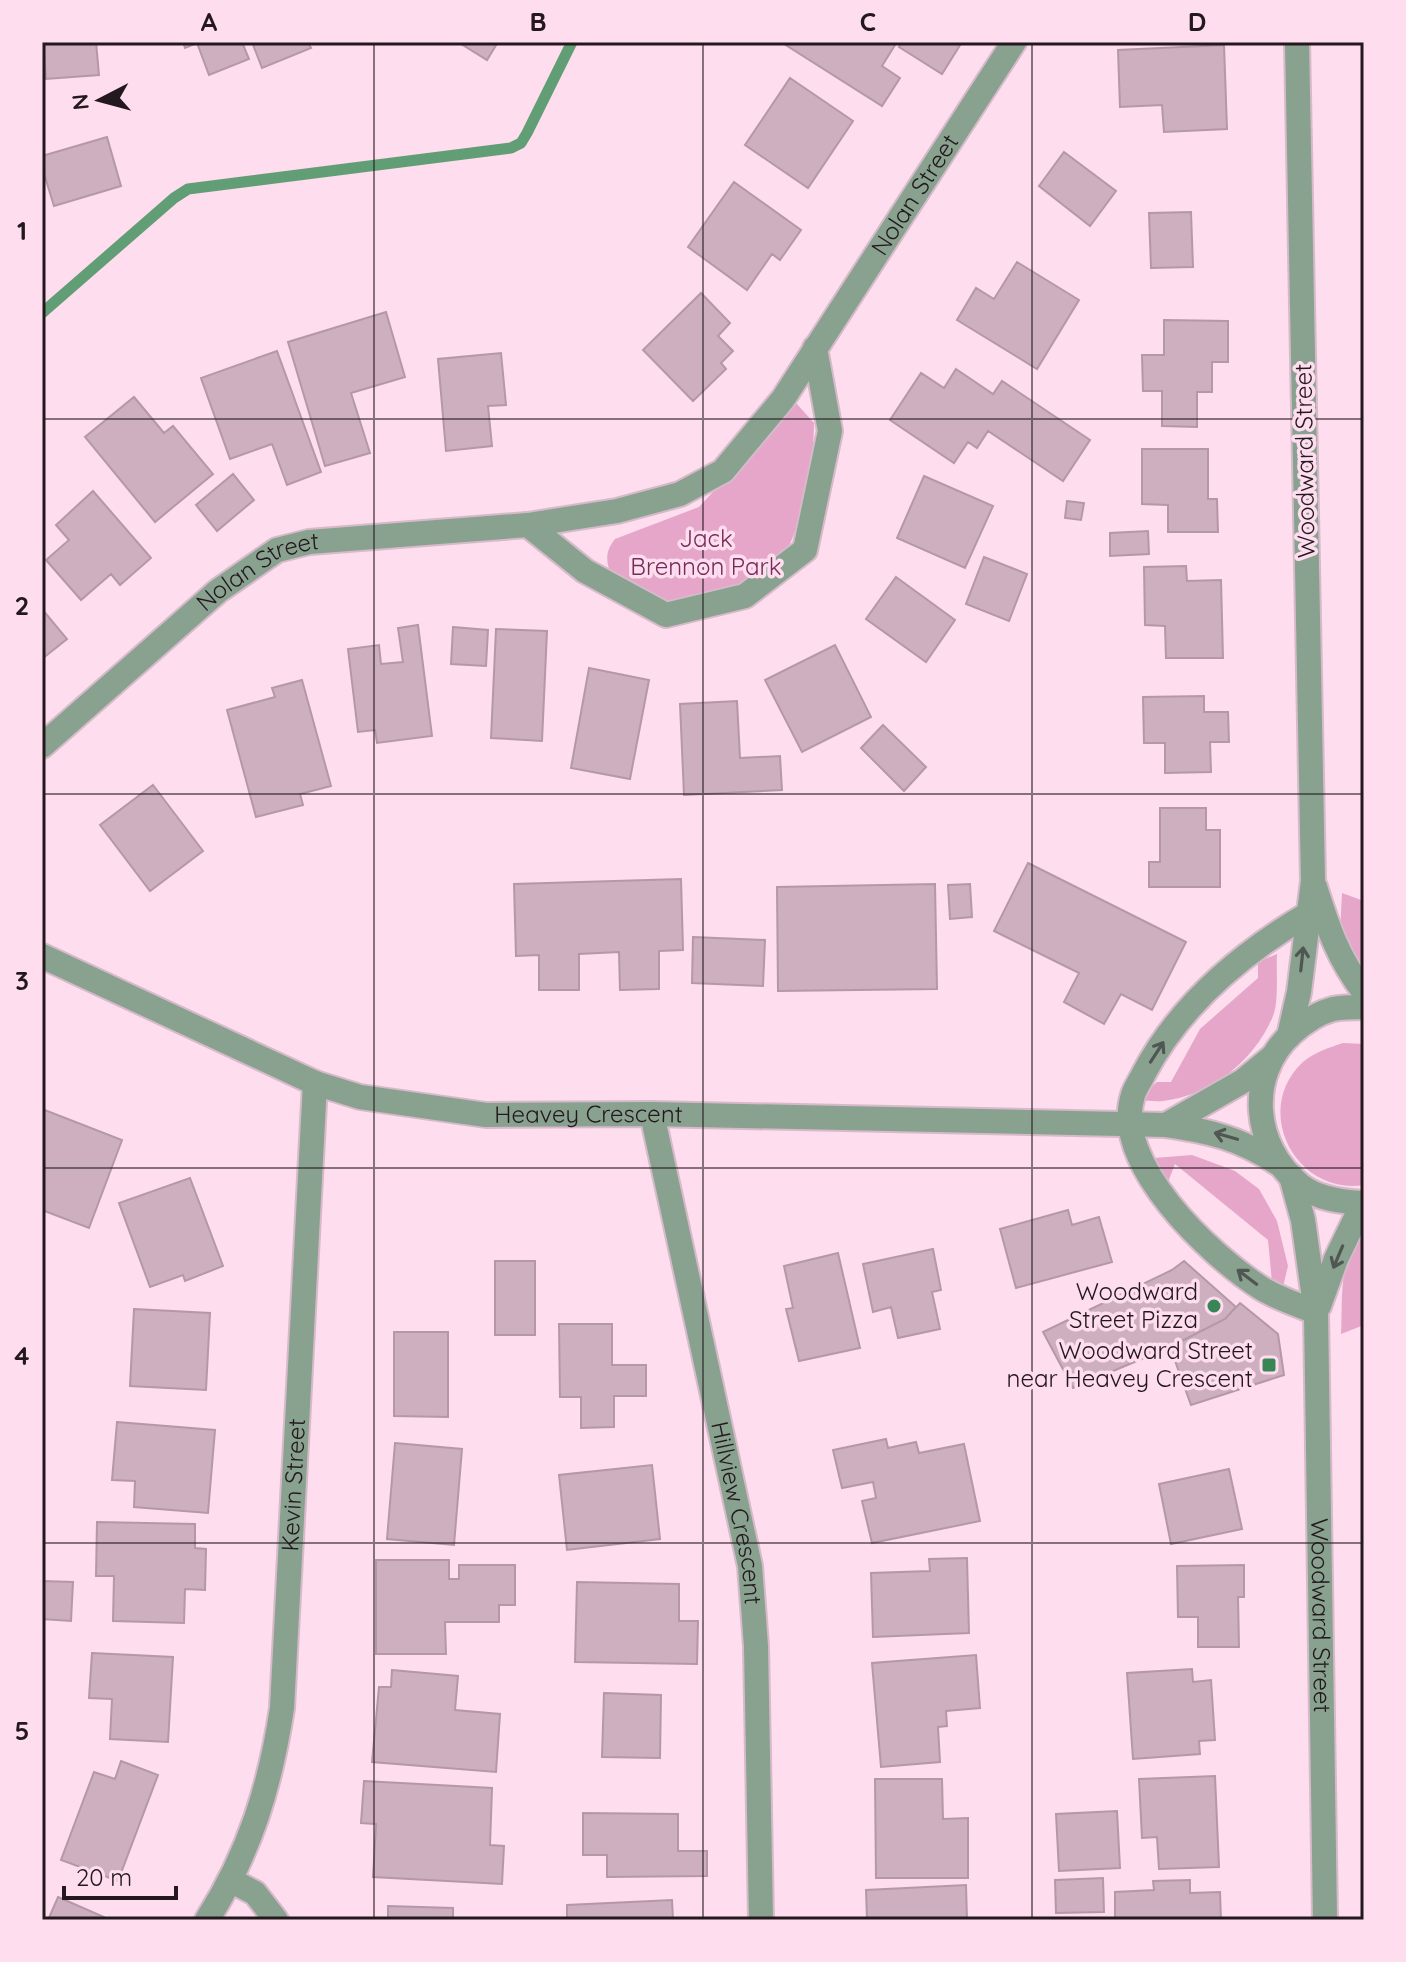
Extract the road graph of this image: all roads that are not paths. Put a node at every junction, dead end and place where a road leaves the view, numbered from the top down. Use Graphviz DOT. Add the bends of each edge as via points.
graph roads {
  1 [pos="1014,42"];
  2 [pos="1297,42"];
  3 [pos="815,348"];
  4 [pos="528,525"];
  5 [pos="42,746"];
  6 [pos="1313,881"];
  7 [pos="1308,914"];
  8 [pos="42,956"];
  9 [pos="1364,992"];
  10 [pos="1364,1007"];
  11 [pos="1281,1046"];
  12 [pos="315,1083"];
  13 [pos="652,1114"];
  14 [pos="1130,1124"];
  15 [pos="1166,1125"];
  16 [pos="1285,1170"];
  17 [pos="1363,1203"];
  18 [pos="1316,1312"];
  19 [pos="232,1881"];
  20 [pos="207,1920"];
  21 [pos="276,1920"];
  22 [pos="761,1920"];
  23 [pos="1325,1920"];
  1 -- 3 [label="street, Nolan Street"];
  2 -- 6 [label="street, Woodward Street"];
  3 -- 4 [label="street, Nolan Street" via="783,399 723,471 680,494 617,511"];
  3 -- 4 [label="street" via="830,431 805,550 745,596 666,615 585,571"];
  4 -- 5 [label="street, Nolan Street" via="309,542 277,550 218,591"];
  6 -- 7 [label="street, Woodward Street"];
  6 -- 9 [label="street, Woodward Street" via="1332,942"];
  11 -- 7 [label="street, Woodward Street, one-way" via="1299,992"];
  14 -- 7 [label="street, one-way" via="1133,1095 1156,1051 1197,999 1252,950"];
  8 -- 12 [label="street, Heavey Crescent"];
  10 -- 11 [label="street" via="1332,1009 1303,1023"];
  11 -- 15 [label="street" via="1243,1081"];
  11 -- 16 [label="street, Woodward Street" via="1264,1072 1259,1104 1264,1135"];
  12 -- 13 [label="street, Heavey Crescent" via="360,1097 486,1115"];
  12 -- 19 [label="street, Kevin Street" via="282,1708 259,1811"];
  13 -- 14 [label="street, Heavey Crescent"];
  13 -- 22 [label="street, Hillview Crescent" via="750,1566"];
  14 -- 15 [label="street, Heavey Crescent"];
  18 -- 14 [label="street, one-way" via="1262,1289 1189,1228 1148,1171"];
  16 -- 15 [label="street, Heavey Crescent, one-way" via="1236,1139"];
  16 -- 17 [label="street, Heavey Crescent" via="1302,1186 1331,1200"];
  16 -- 18 [label="street, Woodward Street" via="1303,1220"];
  17 -- 18 [label="street, Woodward Street, one-way"];
  18 -- 23 [label="street, Woodward Street"];
  19 -- 20 [label="street, Kevin Street"];
  19 -- 21 [label="street" via="255,1893"];
}
